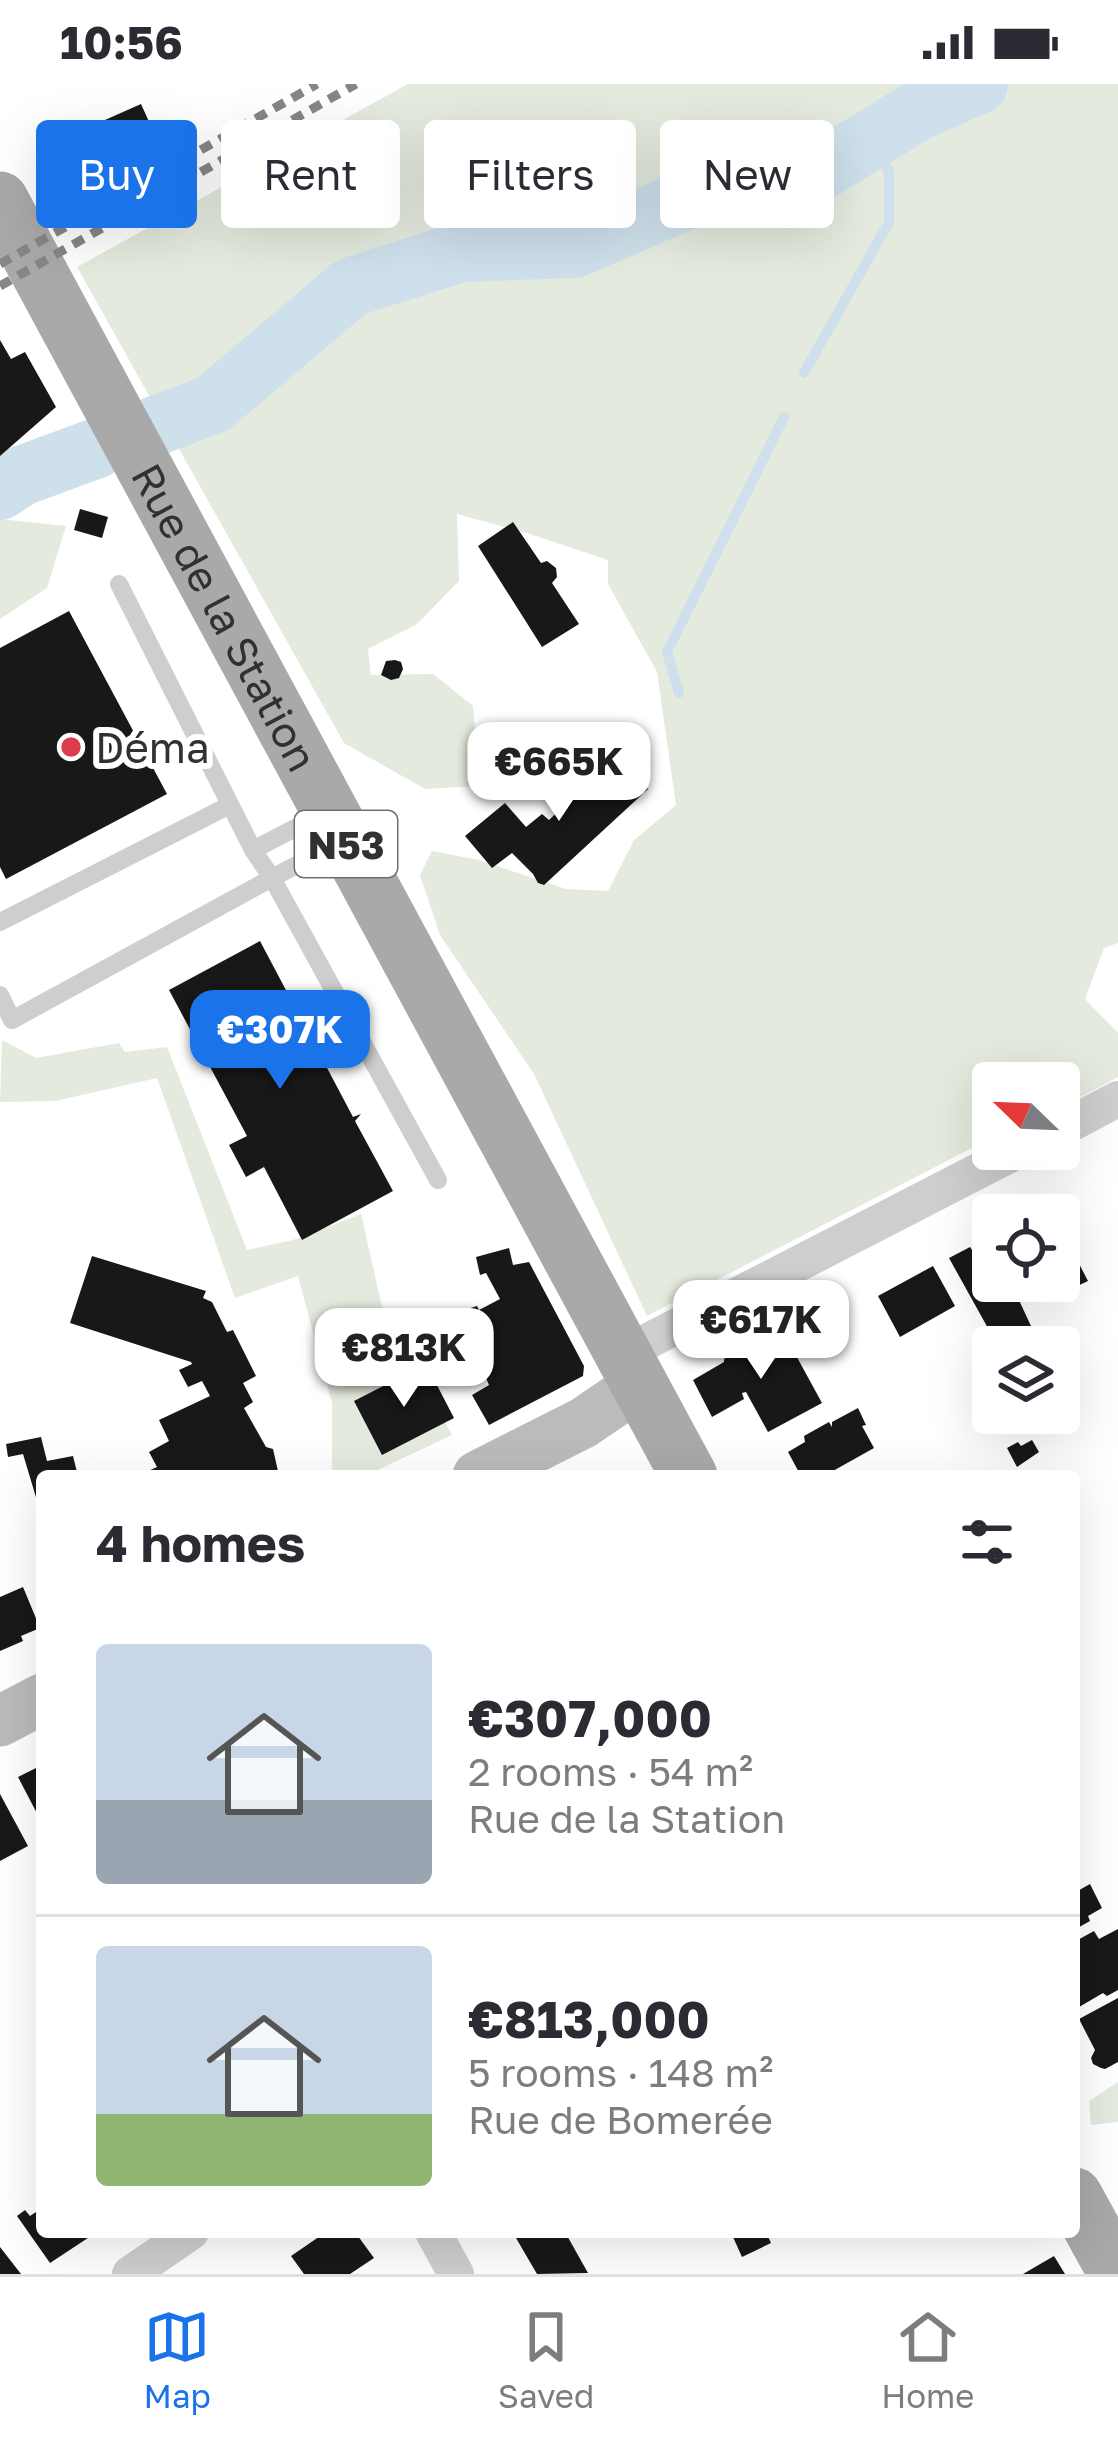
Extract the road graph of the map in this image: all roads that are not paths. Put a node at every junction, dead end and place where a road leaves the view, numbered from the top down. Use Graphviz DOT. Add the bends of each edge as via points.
graph roads {
  1 [pos="0,200"];
  2 [pos="118,584"];
  3 [pos="230,805"];
  4 [pos="336,825"];
  5 [pos="253,850"];
  6 [pos="272,878"];
  7 [pos="0,922"];
  8 [pos="0,995"];
  9 [pos="1118,1099"];
  10 [pos="1080,1119"];
  11 [pos="985,1170"];
  12 [pos="438,1180"];
  13 [pos="631,1370"];
  14 [pos="490,1470"];
  15 [pos="686,1470"];
  16 [pos="36,1702"];
  17 [pos="0,1721"];
  18 [pos="1080,2207"];
  19 [pos="181,2238"];
  20 [pos="436,2238"];
  21 [pos="130,2274"];
  22 [pos="456,2274"];
  23 [pos="1117,2274"];
  1 -- 4 [label="main road, Rue de la Station / N53"];
  2 -- 3 [label="lane"];
  3 -- 5 [label="lane"];
  3 -- 7 [label="lane"];
  4 -- 5 [label="lane"];
  4 -- 6 [label="lane"];
  4 -- 13 [label="main road, Rue de la Station / N53"];
  5 -- 6 [label="lane"];
  6 -- 8 [label="lane" via="12,1020"];
  6 -- 12 [label="lane"];
  9 -- 10 [label="street"];
  11 -- 13 [label="street"];
  13 -- 14 [label="main road" via="583,1423"];
  13 -- 15 [label="main road, Rue de la Station / N53"];
  16 -- 17 [label="main road"];
  18 -- 23 [label="main road"];
  19 -- 21 [label="street"];
  20 -- 22 [label="street"];
}
